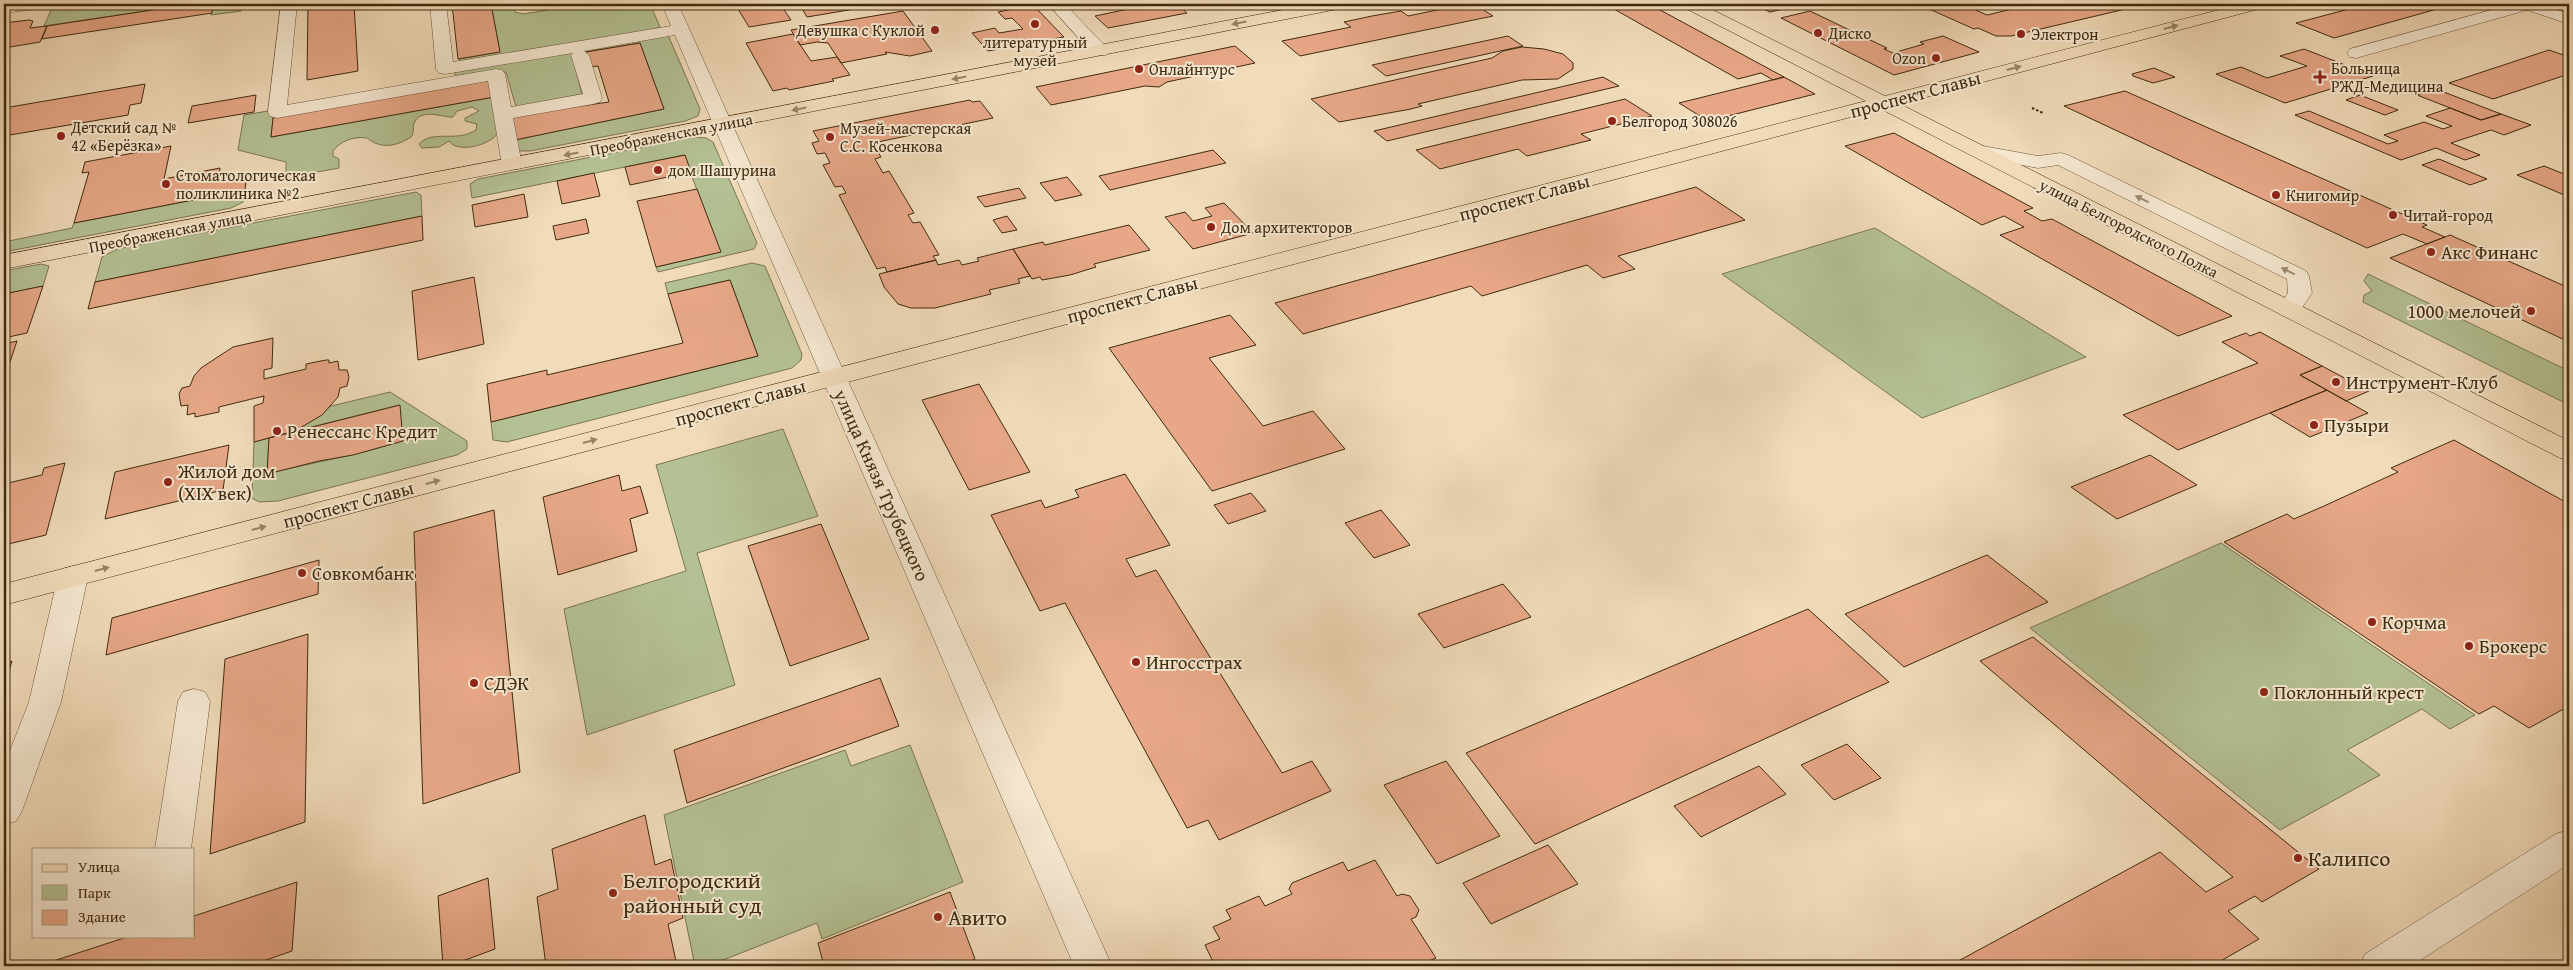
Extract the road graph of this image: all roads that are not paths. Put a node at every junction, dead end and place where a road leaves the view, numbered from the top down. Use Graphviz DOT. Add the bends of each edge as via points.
graph roads {
  1 [pos="36,4"];
  2 [pos="289,4"];
  3 [pos="438,4"];
  4 [pos="670,4"];
  5 [pos="1056,4"];
  6 [pos="1338,4"];
  7 [pos="1689,4"];
  8 [pos="2260,4"];
  9 [pos="4,8"];
  10 [pos="2569,19"];
  11 [pos="681,29"];
  12 [pos="1100,50"];
  13 [pos="2356,53"];
  14 [pos="580,55"];
  15 [pos="446,76"];
  16 [pos="1882,103"];
  17 [pos="503,114"];
  18 [pos="723,124"];
  19 [pos="1977,151"];
  20 [pos="512,165"];
  21 [pos="4,262"];
  22 [pos="2290,310"];
  23 [pos="834,377"];
  24 [pos="2569,452"];
  25 [pos="73,576"];
  26 [pos="4,595"];
  27 [pos="194,701"];
  28 [pos="4,811"];
  29 [pos="2569,845"];
  30 [pos="173,848"];
  31 [pos="1093,966"];
  32 [pos="2379,966"];
  1 -- 9 [label="street"];
  2 -- 15 [label="street" via="277,112"];
  3 -- 15 [label="street"];
  4 -- 11 [label="street, улица Князя Трубецкого"];
  5 -- 12 [label="street"];
  6 -- 12 [label="main road, Преображенская улица, one-way"];
  7 -- 16 [label="main road, улица Белгородского Полка"];
  16 -- 8 [label="main road, проспект Славы, one-way"];
  10 -- 13 [label="street" via="2526,6"];
  11 -- 15 [label="street"];
  11 -- 18 [label="street, улица Князя Трубецкого"];
  12 -- 18 [label="main road, Преображенская улица, one-way"];
  14 -- 17 [label="street" via="593,98"];
  15 -- 17 [label="street" via="496,74"];
  16 -- 19 [label="main road, улица Белгородского Полка"];
  16 -- 23 [label="main road, проспект Славы"];
  17 -- 20 [label="street"];
  18 -- 20 [label="main road, Преображенская улица, one-way"];
  18 -- 23 [label="street, улица Князя Трубецкого"];
  19 -- 22 [label="main road, улица Белгородского Полка"];
  22 -- 19 [label="street, one-way" via="2300,293 2298,276 2061,159 2038,162"];
  20 -- 21 [label="main road, Преображенская улица"];
  22 -- 24 [label="main road, улица Белгородского Полка"];
  25 -- 23 [label="main road, проспект Славы, one-way"];
  23 -- 31 [label="street, улица Князя Трубецкого"];
  25 -- 26 [label="main road, проспект Славы"];
  25 -- 28 [label="street" via="45,702"];
  27 -- 30 [label="street"];
  29 -- 32 [label="street"];
}
